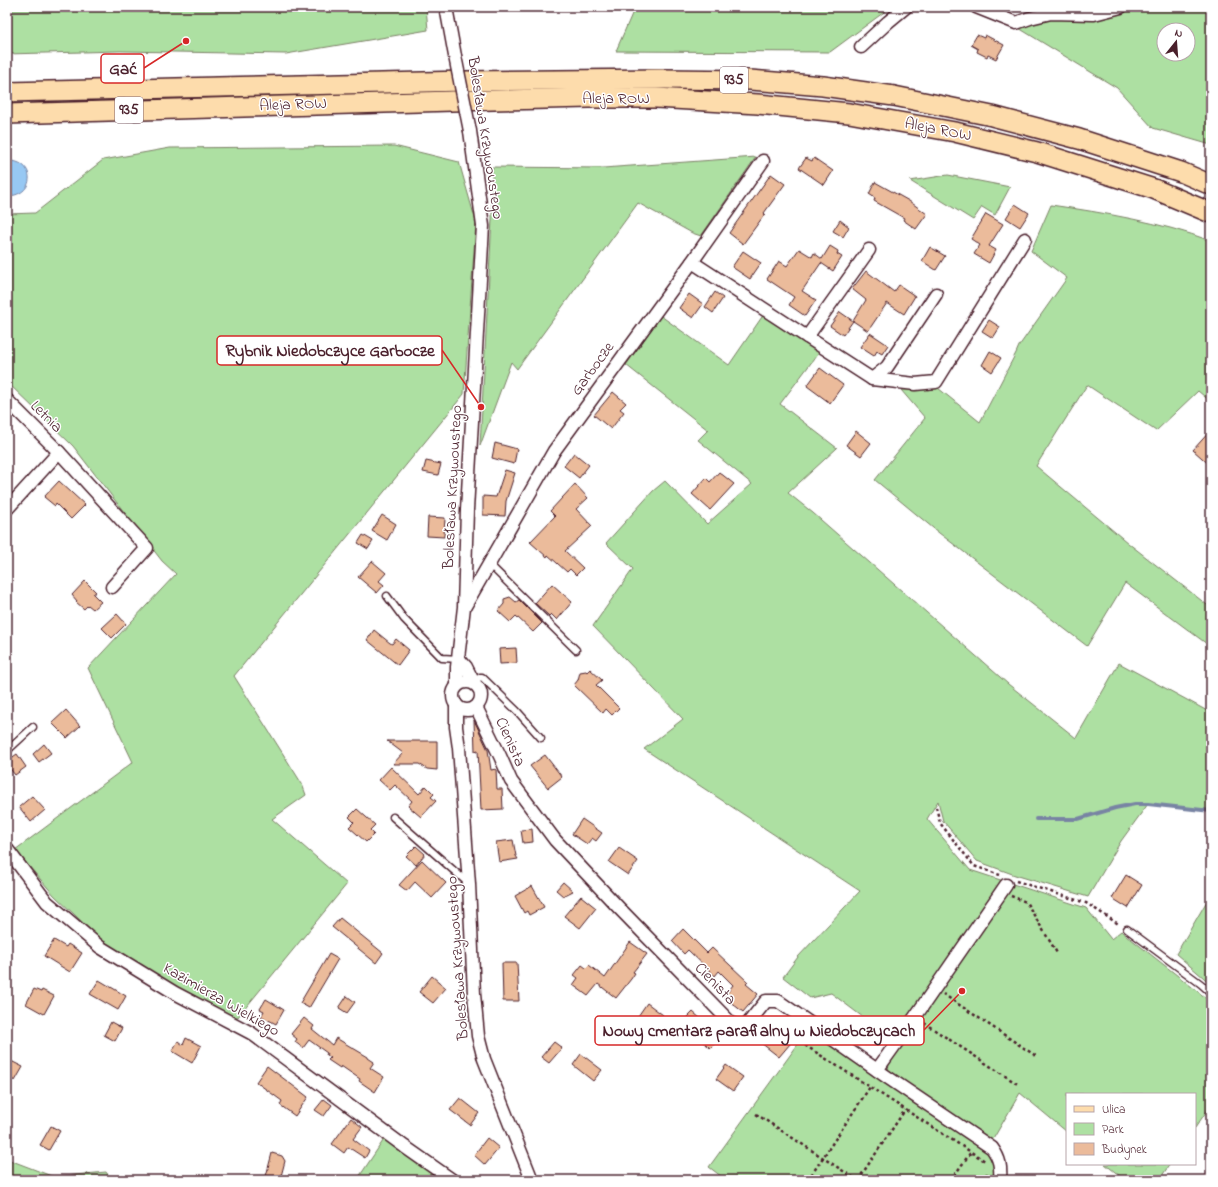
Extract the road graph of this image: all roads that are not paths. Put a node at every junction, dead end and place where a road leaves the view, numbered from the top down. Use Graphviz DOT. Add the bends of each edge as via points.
graph roads {
  1 [pos="446,7"];
  2 [pos="906,7"];
  3 [pos="976,7"];
  4 [pos="1121,7"];
  5 [pos="861,47"];
  6 [pos="7,92"];
  7 [pos="7,114"];
  8 [pos="763,161"];
  9 [pos="1211,185"];
  10 [pos="1211,213"];
  11 [pos="1025,239"];
  12 [pos="869,250"];
  13 [pos="692,262"];
  14 [pos="936,294"];
  15 [pos="807,338"];
  16 [pos="872,379"];
  17 [pos="7,400"];
  18 [pos="59,452"];
  19 [pos="7,508"];
  20 [pos="489,564"];
  21 [pos="112,587"];
  22 [pos="387,596"];
  23 [pos="464,607"];
  24 [pos="576,650"];
  25 [pos="459,659"];
  26 [pos="474,683"];
  27 [pos="457,686"];
  28 [pos="456,704"];
  29 [pos="472,708"];
  30 [pos="33,727"];
  31 [pos="541,738"];
  32 [pos="459,748"];
  33 [pos="7,751"];
  34 [pos="393,817"];
  35 [pos="7,849"];
  36 [pos="1006,883"];
  37 [pos="469,884"];
  38 [pos="1127,929"];
  39 [pos="1211,993"];
  40 [pos="877,1070"];
  41 [pos="452,1180"];
  42 [pos="532,1180"];
  43 [pos="1000,1180"];
  1 -- 23 [label="street, Bolesława Krzywoustego, bridge" via="470,131 483,226"];
  2 -- 5 [label="street"];
  3 -- 4 [label="street" via="1016,23 1051,13 1094,14"];
  6 -- 9 [label="main road, Aleja ROW / 935" via="464,81 750,80 823,86 894,96 992,116 1079,139 1181,172"];
  7 -- 10 [label="main road, Aleja ROW / 935" via="589,98 656,98 758,104 849,113 955,132 1030,150 1154,189"];
  8 -- 13 [label="street, Garbocze"];
  11 -- 16 [label="street" via="936,382 915,384"];
  12 -- 15 [label="street"];
  13 -- 15 [label="street"];
  13 -- 20 [label="street, Garbocze" via="554,451"];
  14 -- 16 [label="street" via="887,367"];
  15 -- 16 [label="street"];
  17 -- 18 [label="street, Letnia"];
  18 -- 19 [label="street, Letnia"];
  18 -- 21 [label="street" via="147,548"];
  20 -- 23 [label="street, Garbocze"];
  20 -- 24 [label="lane"];
  22 -- 25 [label="lane" via="404,620 442,658"];
  23 -- 25 [label="street, Bolesława Krzywoustego"];
  25 -- 26 [label="street"];
  25 -- 27 [label="street, Bolesława Krzywoustego"];
  26 -- 27 [label="street" via="465,682"];
  26 -- 29 [label="street" via="482,694 481,699"];
  26 -- 31 [label="lane" via="482,677"];
  27 -- 28 [label="street" via="453,695"];
  28 -- 29 [label="street" via="461,708"];
  28 -- 32 [label="street, Bolesława Krzywoustego"];
  29 -- 32 [label="street, Bolesława Krzywoustego" via="464,720"];
  29 -- 40 [label="street, Cienista" via="500,756 511,782 555,840 731,1023 739,1028 746,1026 766,1001 778,1001"];
  30 -- 33 [label="lane"];
  32 -- 37 [label="street, Bolesława Krzywoustego"];
  34 -- 37 [label="lane"];
  35 -- 41 [label="street, Kazimierza Wielkiego" via="47,902 100,947 175,993 251,1033"];
  36 -- 40 [label="street"];
  37 -- 42 [label="street, Bolesława Krzywoustego" via="478,1036 486,1065"];
  38 -- 39 [label="lane"];
  40 -- 43 [label="street, Cienista" via="992,1148 1000,1162"];
}
